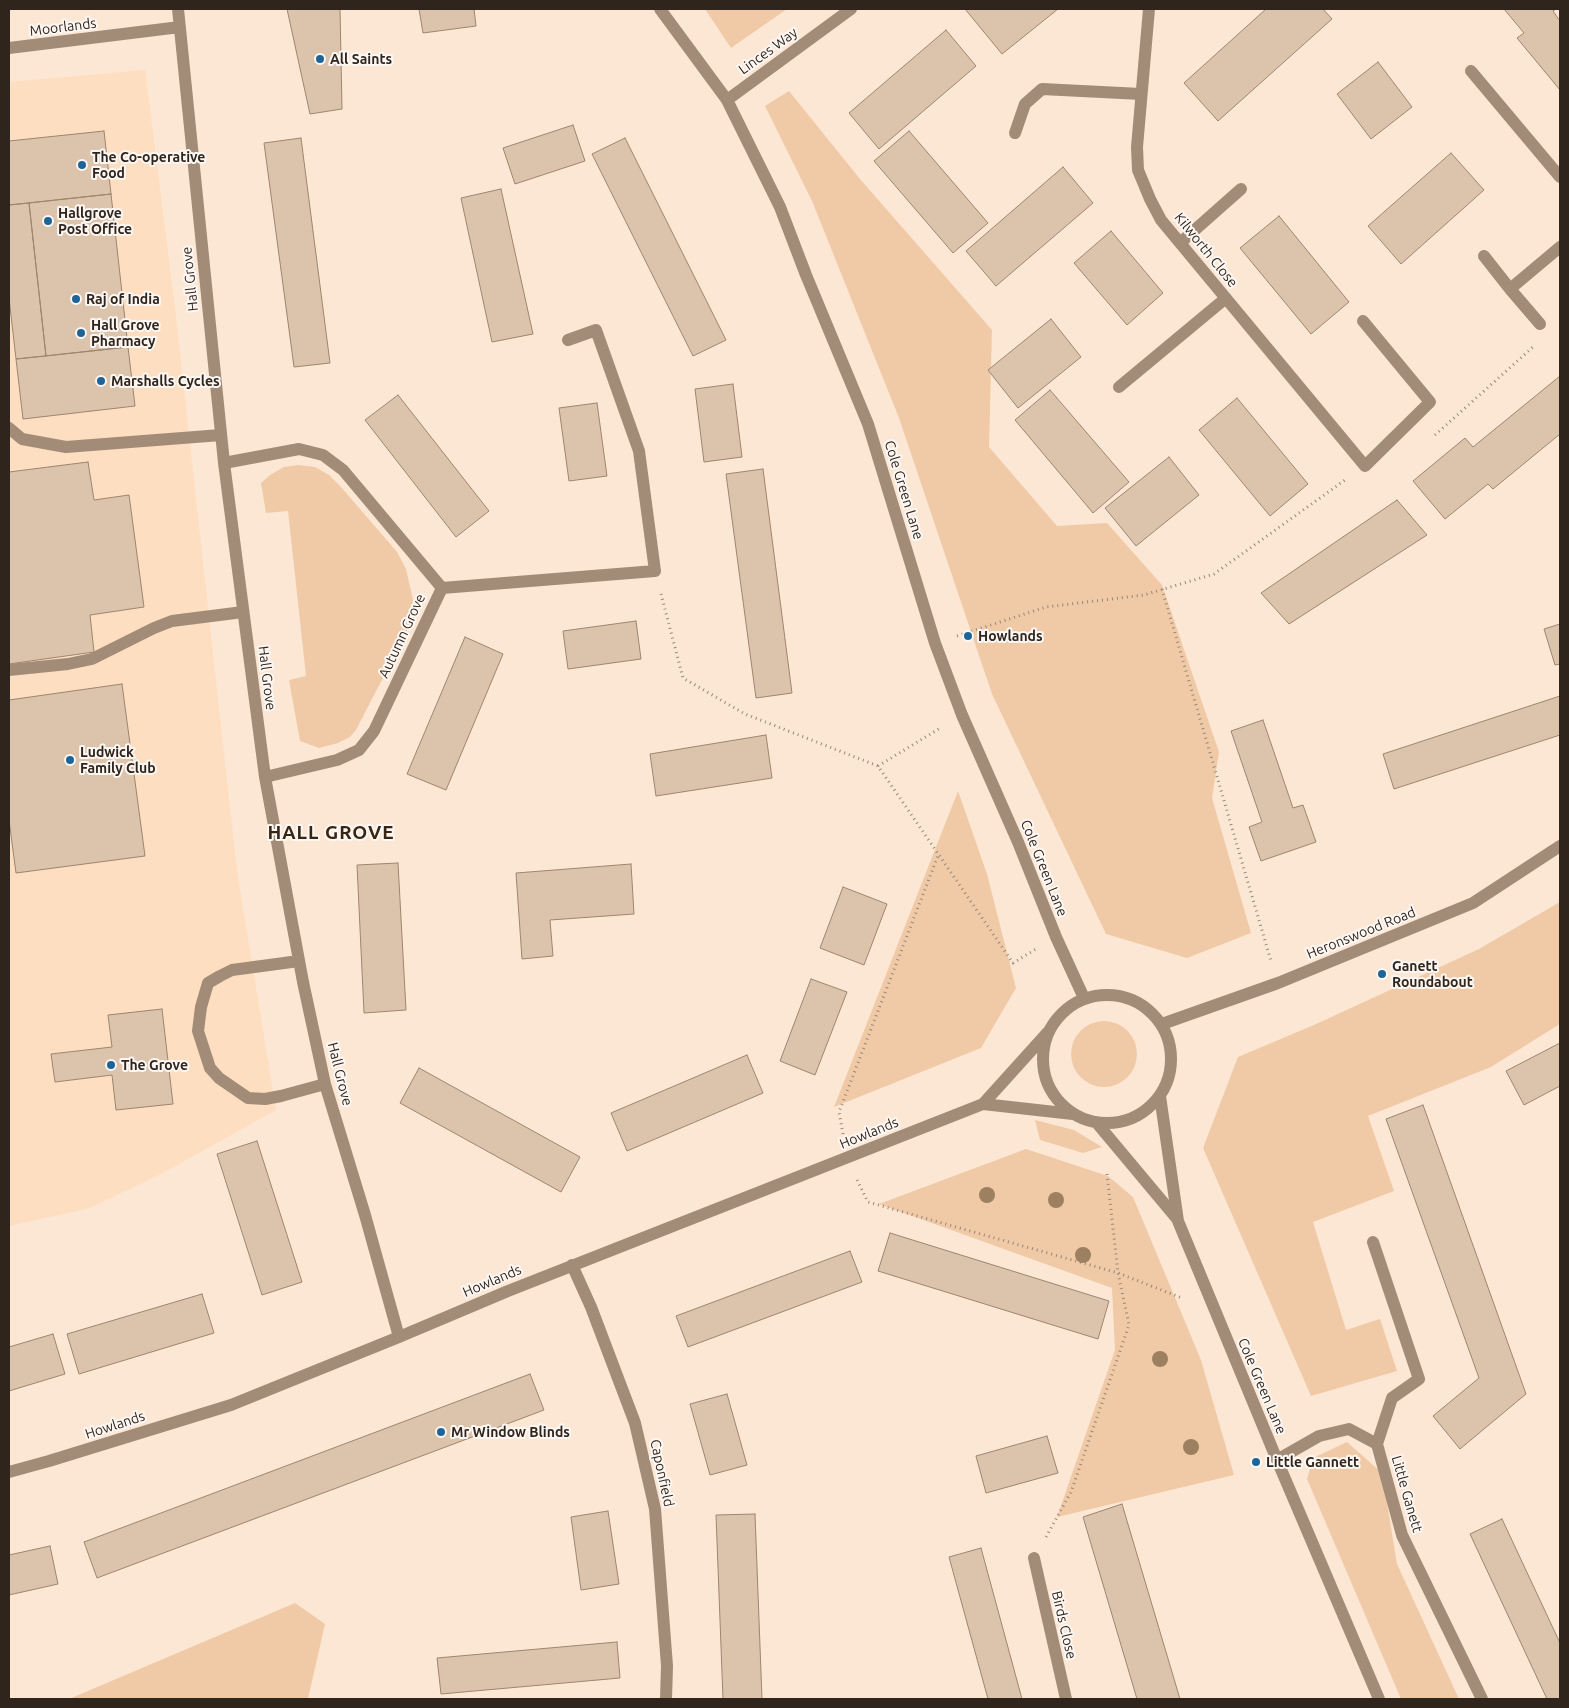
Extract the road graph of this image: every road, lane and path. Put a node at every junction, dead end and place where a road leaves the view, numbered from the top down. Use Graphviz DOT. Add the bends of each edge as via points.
graph roads {
  1 [pos="178,9"];
  2 [pos="660,9"];
  3 [pos="851,9"];
  4 [pos="1149,9"];
  5 [pos="180,28"];
  6 [pos="9,48"];
  7 [pos="1471,71"];
  8 [pos="1142,94"];
  9 [pos="727,100"];
  10 [pos="1015,133"];
  11 [pos="1560,177"];
  12 [pos="1241,188"];
  13 [pos="1180,243"];
  14 [pos="1560,247"];
  15 [pos="1484,256"];
  16 [pos="1510,289"];
  17 [pos="1226,298"];
  18 [pos="1363,322"];
  19 [pos="1540,324"];
  20 [pos="568,340"];
  21 [pos="1538,342"];
  22 [pos="1119,386"];
  23 [pos="9,428"];
  24 [pos="221,435"];
  25 [pos="1429,439"];
  26 [pos="224,463"];
  27 [pos="1365,466"];
  28 [pos="656,571"];
  29 [pos="442,588"];
  30 [pos="1162,589"];
  31 [pos="243,612"];
  32 [pos="935,643"];
  33 [pos="9,670"];
  34 [pos="962,715"];
  35 [pos="878,766"];
  36 [pos="265,777"];
  37 [pos="1560,846"];
  38 [pos="939,853"];
  39 [pos="1056,937"];
  40 [pos="299,961"];
  41 [pos="1278,983"];
  42 [pos="1084,998"];
  43 [pos="1162,1024"];
  44 [pos="1048,1032"];
  45 [pos="325,1084"];
  46 [pos="1160,1096"];
  47 [pos="983,1104"];
  48 [pos="1073,1114"];
  49 [pos="1096,1122"];
  50 [pos="1121,1151"];
  51 [pos="847,1158"];
  52 [pos="1178,1221"];
  53 [pos="1373,1242"];
  54 [pos="572,1265"];
  55 [pos="1118,1273"];
  56 [pos="1214,1310"];
  57 [pos="399,1337"];
  58 [pos="1377,1444"];
  59 [pos="1277,1460"];
  60 [pos="9,1472"];
  61 [pos="1034,1558"];
  62 [pos="666,1699"];
  63 [pos="1066,1699"];
  64 [pos="1379,1699"];
  65 [pos="1482,1699"];
  1 -- 5 [label="street, Hall Grove"];
  2 -- 9 [label="street, Cole Green Lane"];
  3 -- 9 [label="street, Linces Way"];
  4 -- 8 [label="street, Kilworth Close"];
  5 -- 6 [label="street, Moorlands"];
  5 -- 24 [label="street, Hall Grove"];
  7 -- 11 [label="street"];
  8 -- 10 [label="street" via="1042,89 1025,104"];
  8 -- 13 [label="street, Kilworth Close" via="1138,170 1161,220"];
  9 -- 32 [label="street, Cole Green Lane" via="780,207 868,424"];
  12 -- 13 [label="street"];
  13 -- 17 [label="street, Kilworth Close"];
  14 -- 16 [label="street"];
  15 -- 16 [label="street"];
  16 -- 19 [label="street"];
  17 -- 22 [label="street"];
  17 -- 27 [label="street, Kilworth Close"];
  18 -- 27 [label="street" via="1430,402"];
  20 -- 28 [label="street" via="596,330 639,451"];
  21 -- 25 [label="path"];
  23 -- 24 [label="street" via="22,439 66,447"];
  24 -- 26 [label="street, Hall Grove"];
  26 -- 29 [label="street, Autumn Grove" via="299,449 322,455 343,470"];
  26 -- 31 [label="street, Hall Grove"];
  27 -- 30 [label="path" via="1214,574"];
  28 -- 29 [label="street"];
  28 -- 35 [label="path" via="683,678 745,714"];
  29 -- 36 [label="street, Autumn Grove" via="374,731 359,750 337,760"];
  30 -- 32 [label="path" via="1144,595 1046,607"];
  30 -- 41 [label="path"];
  31 -- 33 [label="street" via="172,621 92,659"];
  31 -- 36 [label="street, Hall Grove"];
  32 -- 34 [label="street, Cole Green Lane"];
  34 -- 35 [label="path"];
  34 -- 39 [label="street, Cole Green Lane"];
  35 -- 38 [label="path"];
  36 -- 40 [label="street, Hall Grove"];
  37 -- 41 [label="street, Heronswood Road" via="1473,903"];
  38 -- 39 [label="path" via="1013,963"];
  38 -- 51 [label="path" via="839,1112"];
  39 -- 42 [label="street, Cole Green Lane"];
  40 -- 45 [label="street, Hall Grove"];
  40 -- 45 [label="street" via="232,970 208,984 198,1031 210,1068 248,1098 265,1099"];
  41 -- 43 [label="street, Heronswood Road"];
  42 -- 43 [label="street" via="1120,995 1145,1006"];
  42 -- 44 [label="street" via="1065,1010"];
  43 -- 46 [label="street" via="1168,1037 1172,1063"];
  44 -- 47 [label="street, Howlands"];
  44 -- 48 [label="street" via="1042,1054 1045,1076 1055,1097"];
  45 -- 57 [label="street, Hall Grove"];
  46 -- 49 [label="street" via="1143,1112 1118,1122"];
  46 -- 52 [label="street, Cole Green Lane"];
  47 -- 48 [label="street, Howlands"];
  47 -- 51 [label="street, Howlands"];
  48 -- 49 [label="street"];
  49 -- 50 [label="street, Cole Green Lane"];
  50 -- 52 [label="street, Cole Green Lane"];
  50 -- 55 [label="path" via="1106,1162"];
  51 -- 54 [label="street, Howlands"];
  51 -- 55 [label="path" via="868,1202"];
  52 -- 56 [label="street, Cole Green Lane"];
  53 -- 58 [label="street, Little Ganett" via="1419,1379 1392,1398"];
  54 -- 57 [label="street, Howlands"];
  54 -- 62 [label="street, Caponfield" via="635,1423 655,1509 667,1666"];
  55 -- 56 [label="path"];
  55 -- 61 [label="path" via="1129,1325 1071,1492"];
  56 -- 59 [label="street, Cole Green Lane"];
  57 -- 60 [label="street, Howlands" via="230,1405"];
  58 -- 59 [label="street" via="1349,1429 1319,1436"];
  58 -- 65 [label="street, Little Ganett" via="1402,1535"];
  59 -- 64 [label="street, Cole Green Lane"];
  61 -- 63 [label="street, Birds Close"];
}
